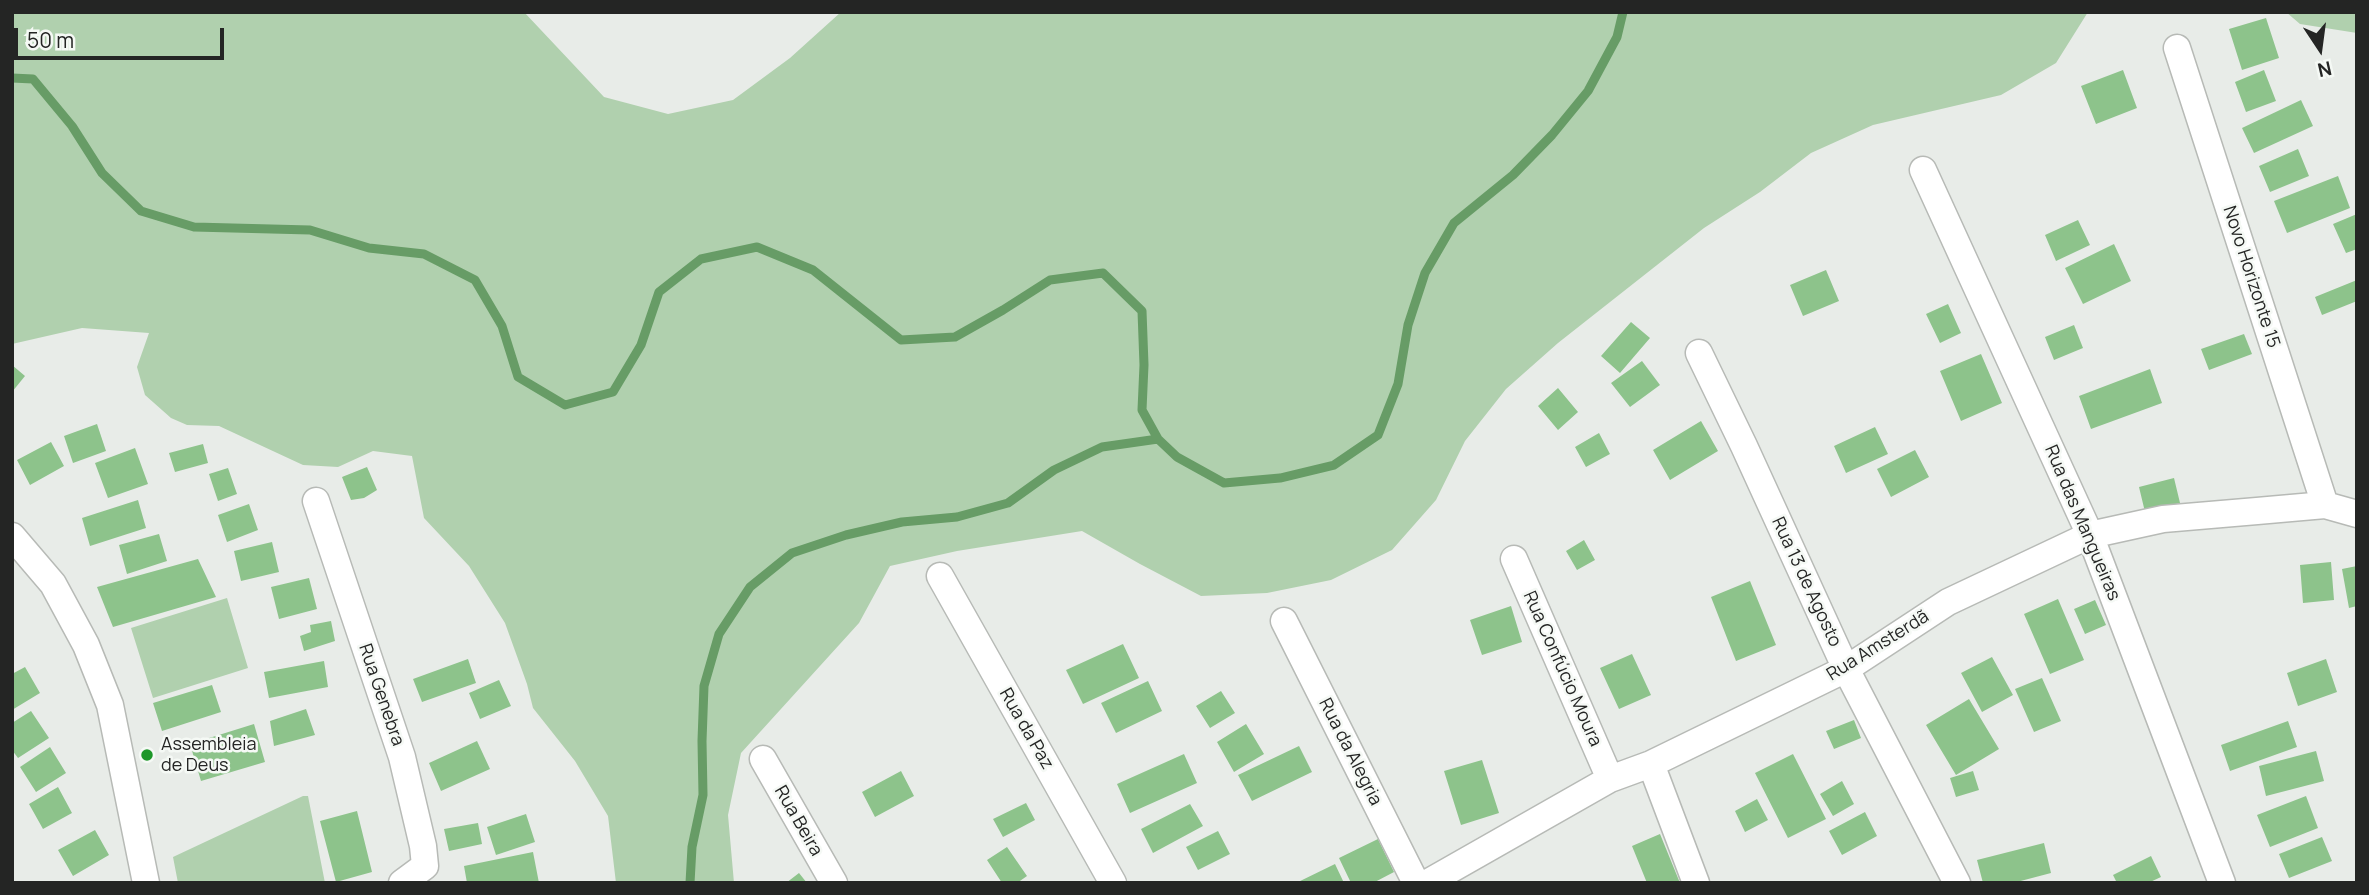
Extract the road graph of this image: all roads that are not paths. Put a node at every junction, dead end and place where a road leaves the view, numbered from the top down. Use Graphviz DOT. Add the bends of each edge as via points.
graph roads {
  1 [pos="2177,48"];
  2 [pos="1923,170"];
  3 [pos="1699,353"];
  4 [pos="316,501"];
  5 [pos="2325,505"];
  6 [pos="2357,514"];
  7 [pos="2090,535"];
  8 [pos="12,536"];
  9 [pos="1514,559"];
  10 [pos="940,576"];
  11 [pos="1283,621"];
  12 [pos="1846,669"];
  13 [pos="763,759"];
  14 [pos="1651,764"];
  15 [pos="1610,779"];
  16 [pos="146,883"];
  17 [pos="402,883"];
  18 [pos="834,883"];
  19 [pos="1113,883"];
  20 [pos="1416,883"];
  21 [pos="1427,883"];
  22 [pos="1696,883"];
  23 [pos="1957,883"];
  24 [pos="2222,883"];
  1 -- 5 [label="street, Novo Horizonte 15"];
  2 -- 7 [label="street, Rua das Mangueiras"];
  3 -- 12 [label="street, Rua 13 de Agosto"];
  4 -- 17 [label="street, Rua Genebra" via="402,757 425,866"];
  5 -- 6 [label="street, Rua Amsterdã"];
  5 -- 7 [label="street, Rua Amsterdã" via="2163,519"];
  7 -- 12 [label="street, Rua Amsterdã" via="1948,602"];
  7 -- 24 [label="street, Rua das Mangueiras"];
  8 -- 16 [label="street" via="53,584 86,645 110,705"];
  9 -- 15 [label="street, Rua Confúcio Moura"];
  10 -- 19 [label="street, Rua da Paz"];
  11 -- 20 [label="street, Rua da Alegria"];
  12 -- 14 [label="street, Rua Amsterdã"];
  12 -- 23 [label="street, Rua 13 de Agosto"];
  13 -- 18 [label="street, Rua Beira"];
  14 -- 15 [label="street, Rua Amsterdã"];
  14 -- 22 [label="street"];
  15 -- 21 [label="street, Rua Amsterdã"];
}
